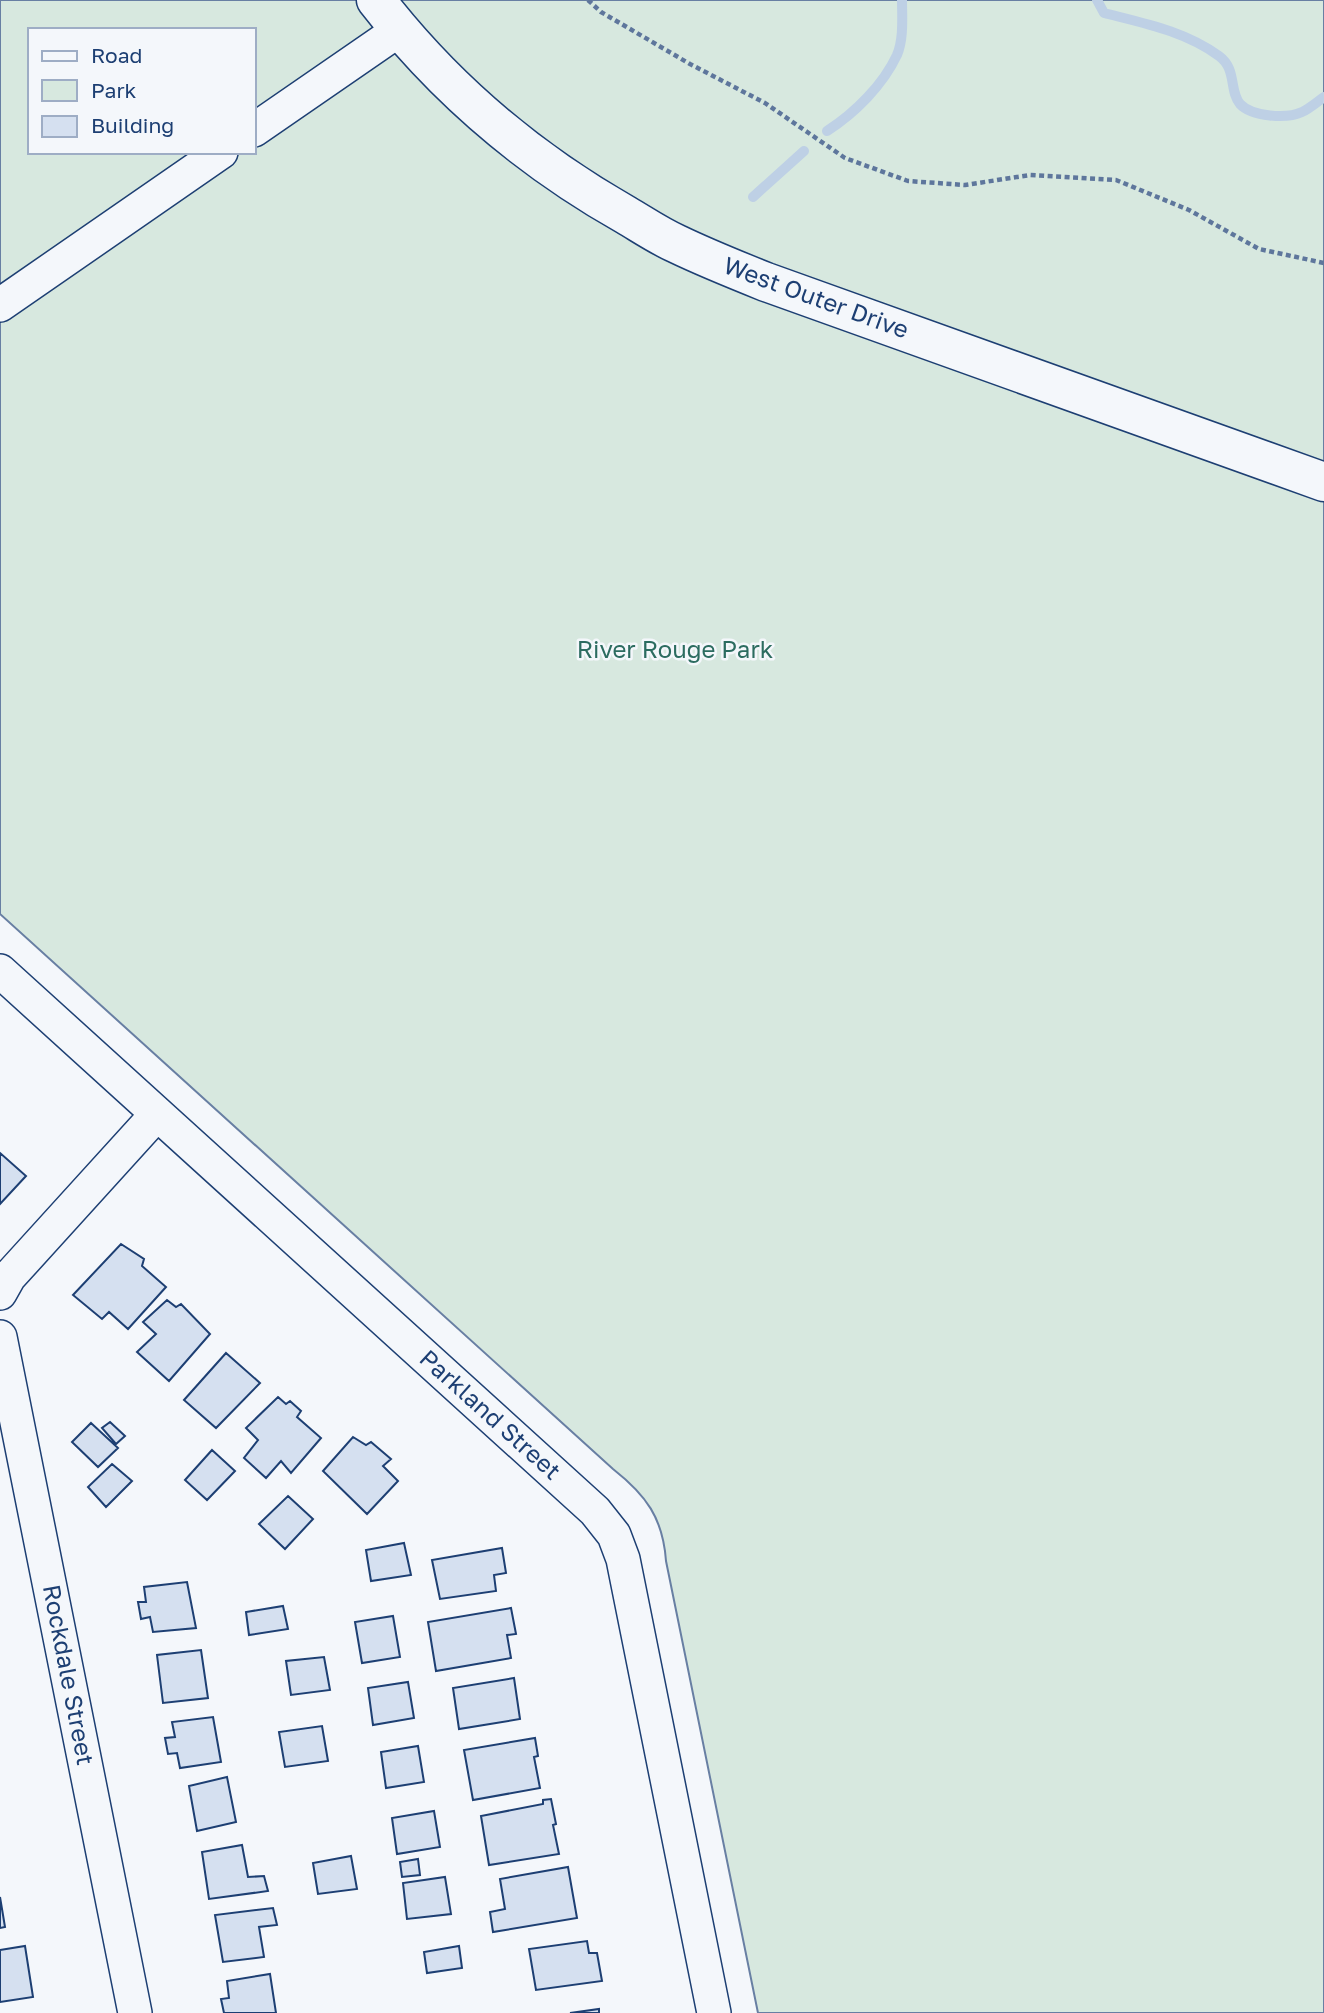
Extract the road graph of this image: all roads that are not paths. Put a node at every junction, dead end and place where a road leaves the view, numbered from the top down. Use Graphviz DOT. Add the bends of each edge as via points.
graph roads {
  1 [pos="376,0"];
  2 [pos="399,30"];
  3 [pos="256,129"];
  4 [pos="219,154"];
  5 [pos="0,305"];
  6 [pos="1324,482"];
  7 [pos="0,971"];
  8 [pos="157,1114"];
  9 [pos="0,1293"];
  10 [pos="0,1337"];
  11 [pos="135,2013"];
  12 [pos="714,2013"];
  1 -- 2 [label="main road, West Outer Drive"];
  2 -- 3 [label="street"];
  2 -- 6 [label="main road, West Outer Drive" via="459,93 519,145 583,191 675,243 766,282"];
  4 -- 5 [label="street"];
  7 -- 8 [label="street, Parkland Street"];
  8 -- 9 [label="street" via="9,1277"];
  8 -- 12 [label="street, Parkland Street" via="596,1511 614,1535 623,1559"];
  10 -- 11 [label="street, Rockdale Street"];
}
